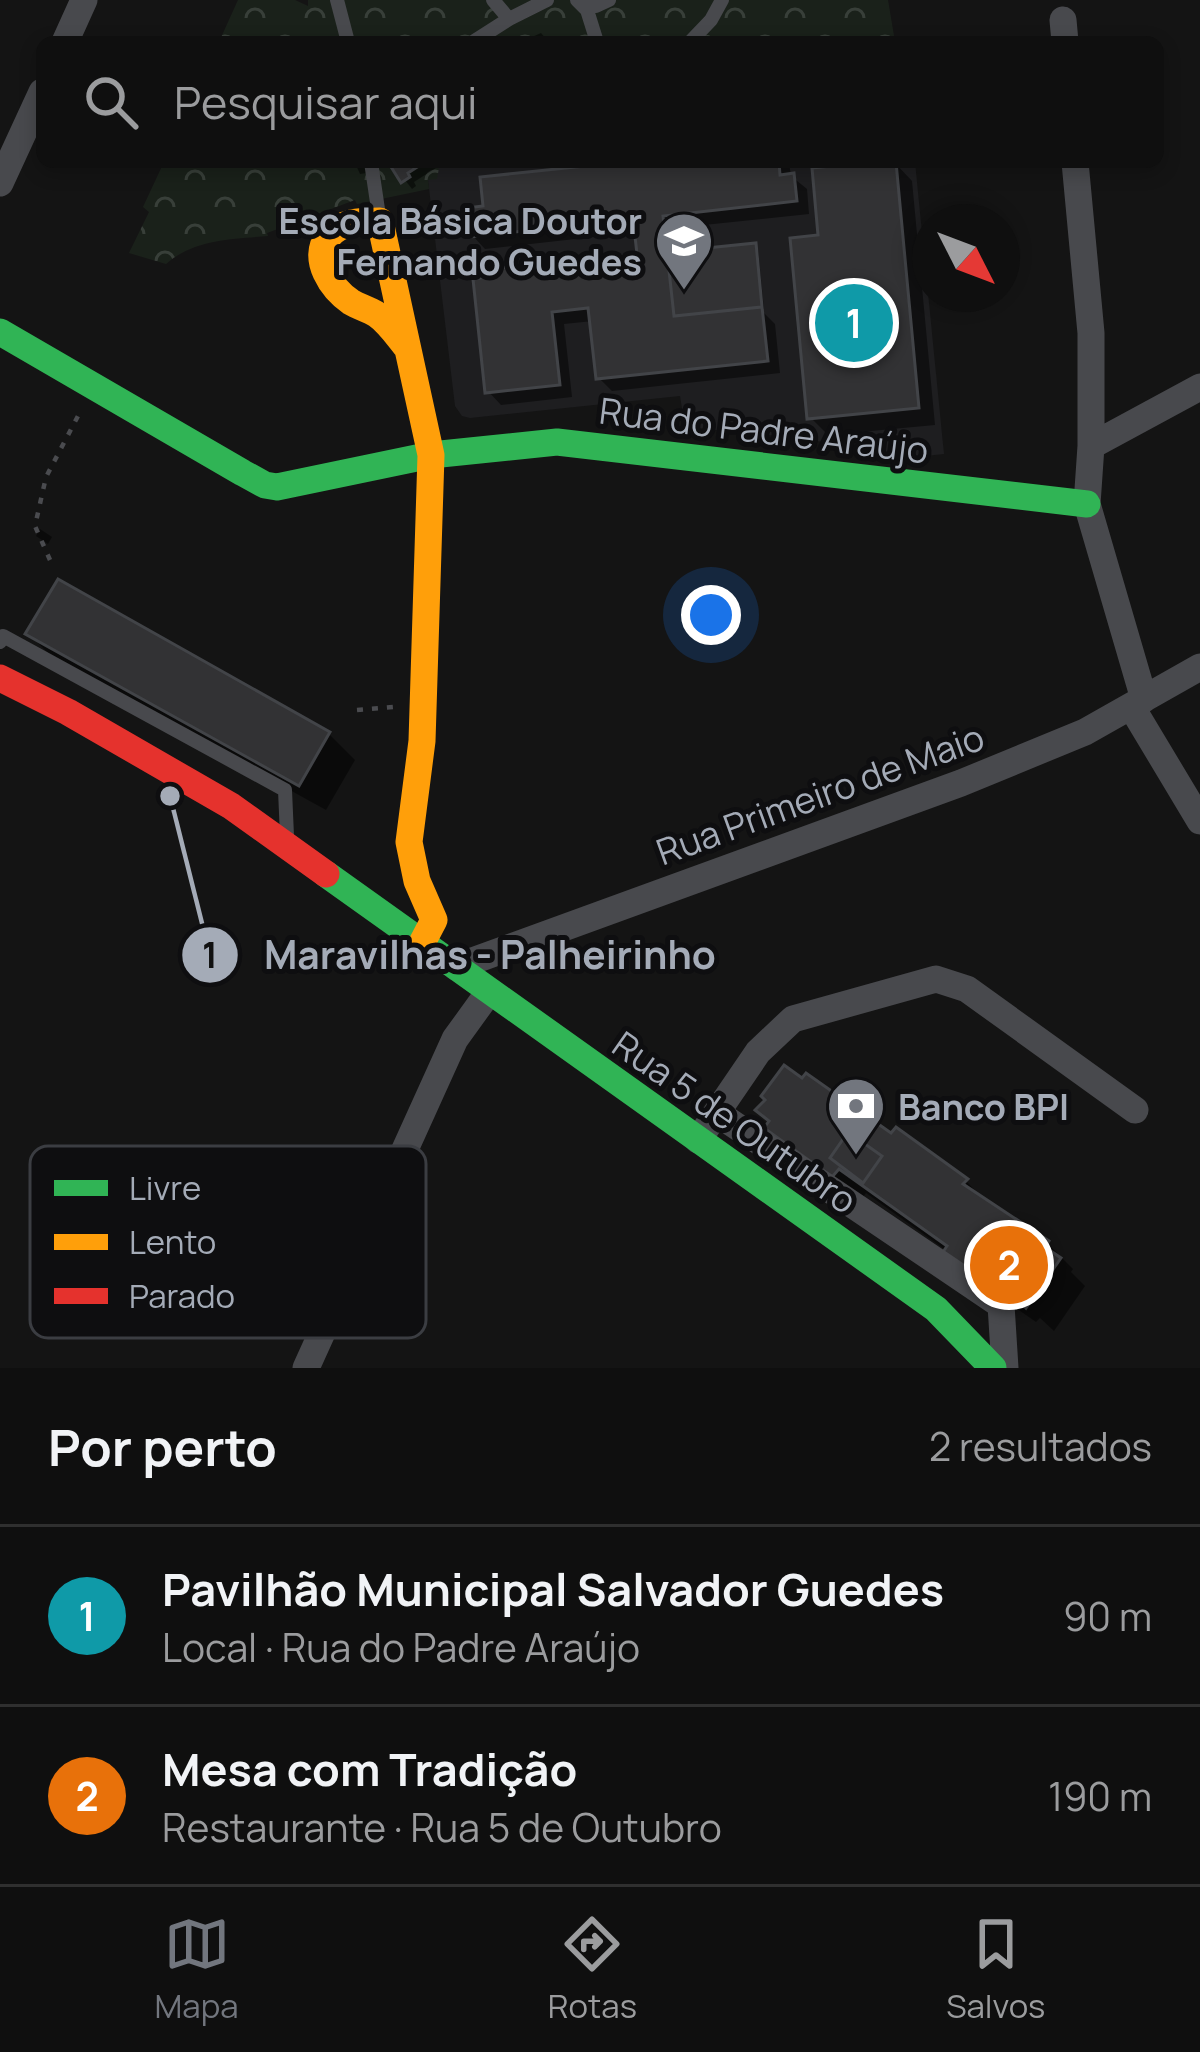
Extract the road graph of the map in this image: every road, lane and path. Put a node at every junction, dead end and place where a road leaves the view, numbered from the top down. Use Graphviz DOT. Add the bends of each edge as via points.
graph roads {
  1 [pos="84,0"];
  2 [pos="337,0"];
  3 [pos="493,0"];
  4 [pos="548,0"];
  5 [pos="609,0"];
  6 [pos="722,0"];
  7 [pos="580,3"];
  8 [pos="509,19"];
  9 [pos="68,36"];
  10 [pos="346,36"];
  11 [pos="482,36"];
  12 [pos="594,36"];
  13 [pos="696,36"];
  14 [pos="36,105"];
  15 [pos="372,168"];
  16 [pos="1076,168"];
  17 [pos="0,183"];
  18 [pos="380,221"];
  19 [pos="0,332"];
  20 [pos="408,349"];
  21 [pos="93,386"];
  22 [pos="1200,387"];
  23 [pos="1091,446"];
  24 [pos="431,454"];
  25 [pos="1087,504"];
  26 [pos="50,560"];
  27 [pos="2,639"];
  28 [pos="1200,667"];
  29 [pos="0,678"];
  30 [pos="1138,702"];
  31 [pos="1200,821"];
  32 [pos="288,847"];
  33 [pos="422,944"];
  34 [pos="456,967"];
  35 [pos="489,992"];
  36 [pos="1135,1110"];
  37 [pos="717,1113"];
  38 [pos="698,1140"];
  39 [pos="407,1146"];
  40 [pos="320,1338"];
  41 [pos="306,1368"];
  42 [pos="993,1368"];
  43 [pos="1005,1368"];
  1 -- 9 [label="street"];
  2 -- 10 [label="lane"];
  3 -- 8 [label="lane"];
  4 -- 8 [label="lane"];
  5 -- 7 [label="lane"];
  6 -- 13 [label="lane"];
  7 -- 12 [label="lane"];
  8 -- 11 [label="lane"];
  14 -- 17 [label="street"];
  15 -- 18 [label="lane"];
  16 -- 23 [label="street"];
  18 -- 20 [label="street"];
  18 -- 20 [label="street" via="336,228 321,258 333,287 378,314"];
  19 -- 21 [label="street, Rua do Padre Araújo"];
  20 -- 24 [label="street"];
  21 -- 24 [label="street, Rua do Padre Araújo" via="277,487"];
  21 -- 26 [label="path" via="46,478 35,526"];
  22 -- 23 [label="street"];
  23 -- 25 [label="street"];
  24 -- 25 [label="street, Rua do Padre Araújo" via="557,442"];
  24 -- 33 [label="street" via="422,741 409,842 434,920"];
  25 -- 30 [label="street"];
  27 -- 32 [label="lane" via="285,790"];
  28 -- 30 [label="street, Rua Primeiro de Maio"];
  29 -- 32 [label="street, Rua 5 de Outubro" via="231,806"];
  30 -- 31 [label="street"];
  30 -- 34 [label="street, Rua Primeiro de Maio" via="961,783"];
  32 -- 33 [label="street, Rua 5 de Outubro"];
  33 -- 34 [label="street, Rua 5 de Outubro"];
  34 -- 35 [label="street, Rua 5 de Outubro"];
  35 -- 38 [label="street, Rua 5 de Outubro"];
  35 -- 39 [label="street" via="455,1039"];
  36 -- 37 [label="street" via="967,989 936,979 793,1019 758,1052"];
  37 -- 38 [label="street"];
  37 -- 43 [label="street, Rua 5 de Outubro" via="1001,1305"];
  38 -- 42 [label="street, Rua 5 de Outubro" via="936,1309"];
  40 -- 41 [label="street"];
}
